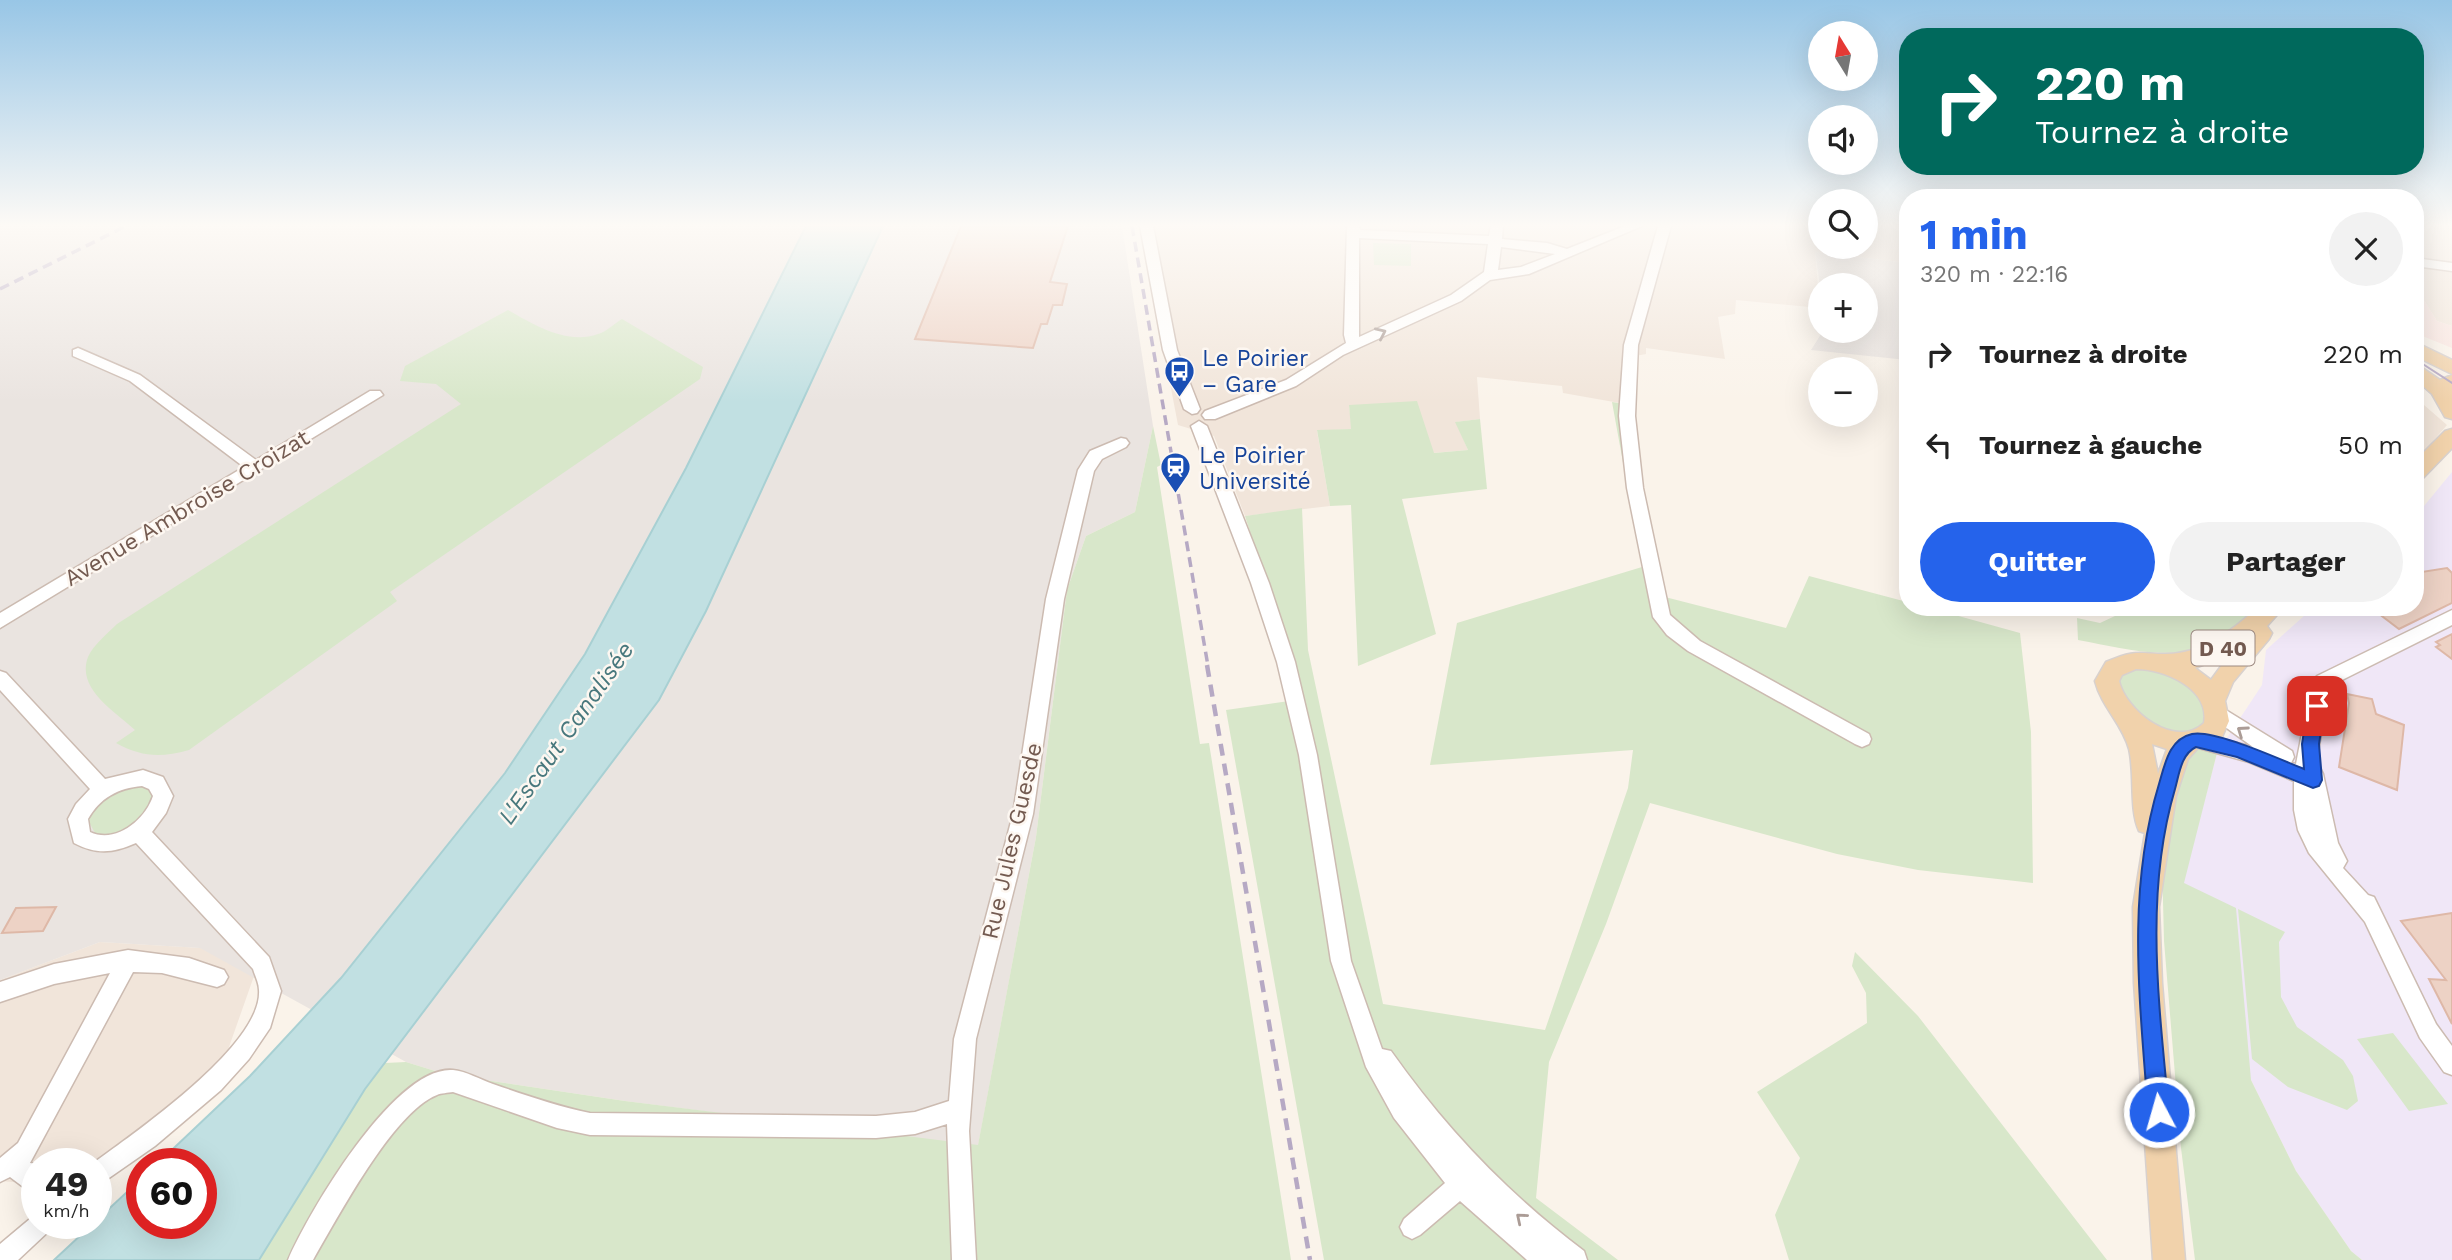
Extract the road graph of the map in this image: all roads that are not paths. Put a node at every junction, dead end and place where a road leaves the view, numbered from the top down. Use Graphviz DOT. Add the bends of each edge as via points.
graph roads {
  1 [pos="1157,285"];
  2 [pos="1351,285"];
  3 [pos="1475,285"];
  4 [pos="1648,285"];
  5 [pos="1354,345"];
  6 [pos="78,353"];
  7 [pos="2424,353"];
  8 [pos="2452,368"];
  9 [pos="2424,374"];
  10 [pos="2447,386"];
  11 [pos="374,395"];
  12 [pos="2452,412"];
  13 [pos="1201,417"];
  14 [pos="2452,436"];
  15 [pos="1121,443"];
  16 [pos="2452,451"];
  17 [pos="2424,465"];
  18 [pos="255,467"];
  19 [pos="2424,477"];
  20 [pos="2263,616"];
  21 [pos="2279,616"];
  22 [pos="2452,618"];
  23 [pos="0,621"];
  24 [pos="2161,663"];
  25 [pos="0,678"];
  26 [pos="2215,706"];
  27 [pos="2130,721"];
  28 [pos="1862,739"];
  29 [pos="2192,741"];
  30 [pos="2308,773"];
  31 [pos="103,790"];
  32 [pos="138,831"];
  33 [pos="2148,878"];
  34 [pos="128,960"];
  35 [pos="217,977"];
  36 [pos="0,992"];
  37 [pos="2452,1064"];
  38 [pos="959,1109"];
  39 [pos="112,1162"];
  40 [pos="7,1167"];
  41 [pos="1467,1180"];
  42 [pos="2166,1191"];
  43 [pos="1412,1227"];
  44 [pos="23,1239"];
  45 [pos="0,1260"];
  46 [pos="300,1260"];
  47 [pos="964,1260"];
  48 [pos="1546,1260"];
  49 [pos="1575,1260"];
  50 [pos="2169,1260"];
  51 [pos="2181,1260"];
  1 -- 13 [label="street" via="1170,350"];
  2 -- 5 [label="street" via="1350,335"];
  5 -- 3 [label="street, one-way" via="1449,302"];
  4 -- 28 [label="street" via="1632,345 1626,416 1635,488 1662,617 1694,646"];
  5 -- 13 [label="street" via="1281,388"];
  6 -- 18 [label="street" via="135,378"];
  7 -- 8 [label="main road"];
  9 -- 10 [label="main road"];
  10 -- 12 [label="main road" via="2445,402"];
  11 -- 18 [label="street, Avenue Ambroise Croizat"];
  13 -- 41 [label="street" via="1286,662 1308,755 1338,947 1363,1027 1388,1088"];
  14 -- 17 [label="main road"];
  15 -- 38 [label="street, Rue Jules Guesde" via="1100,453 1088,466 1060,573 1026,798 968,1026"];
  16 -- 19 [label="main road"];
  18 -- 23 [label="street, Avenue Ambroise Croizat"];
  20 -- 24 [label="main road, D 40" via="2214,653 2192,661"];
  21 -- 26 [label="main road, D 40" via="2229,670 2217,687"];
  22 -- 30 [label="street" via="2323,681"];
  24 -- 26 [label="main road" via="2192,678"];
  24 -- 27 [label="main road" via="2129,661 2110,674 2110,696"];
  25 -- 31 [label="street"];
  26 -- 29 [label="main road" via="2217,722 2212,731"];
  30 -- 26 [label="street, one-way" via="2266,748"];
  27 -- 29 [label="main road" via="2156,736"];
  27 -- 33 [label="main road" via="2141,745 2147,778"];
  29 -- 30 [label="street"];
  29 -- 33 [label="main road" via="2177,754 2163,796"];
  30 -- 37 [label="street" via="2305,805 2314,844 2371,915 2428,1031"];
  31 -- 32 [label="street" via="138,778 159,785 163,796 159,809"];
  31 -- 32 [label="street" via="80,814 77,827 81,837 108,843"];
  32 -- 39 [label="street" via="262,964 270,976 270,988 256,1029 222,1076"];
  33 -- 42 [label="main road" via="2148,983"];
  34 -- 35 [label="street" via="177,964"];
  34 -- 36 [label="street" via="72,968"];
  34 -- 40 [label="street" via="26,1151"];
  38 -- 46 [label="street" via="915,1123 876,1127 606,1125 556,1117 453,1081 436,1081 423,1087 378,1133"];
  38 -- 47 [label="street, Rue Jules Guesde"];
  41 -- 43 [label="street"];
  41 -- 48 [label="street" via="1499,1222"];
  49 -- 41 [label="street, one-way"];
  42 -- 50 [label="main road"];
  42 -- 51 [label="main road"];
  44 -- 45 [label="street"];
}
